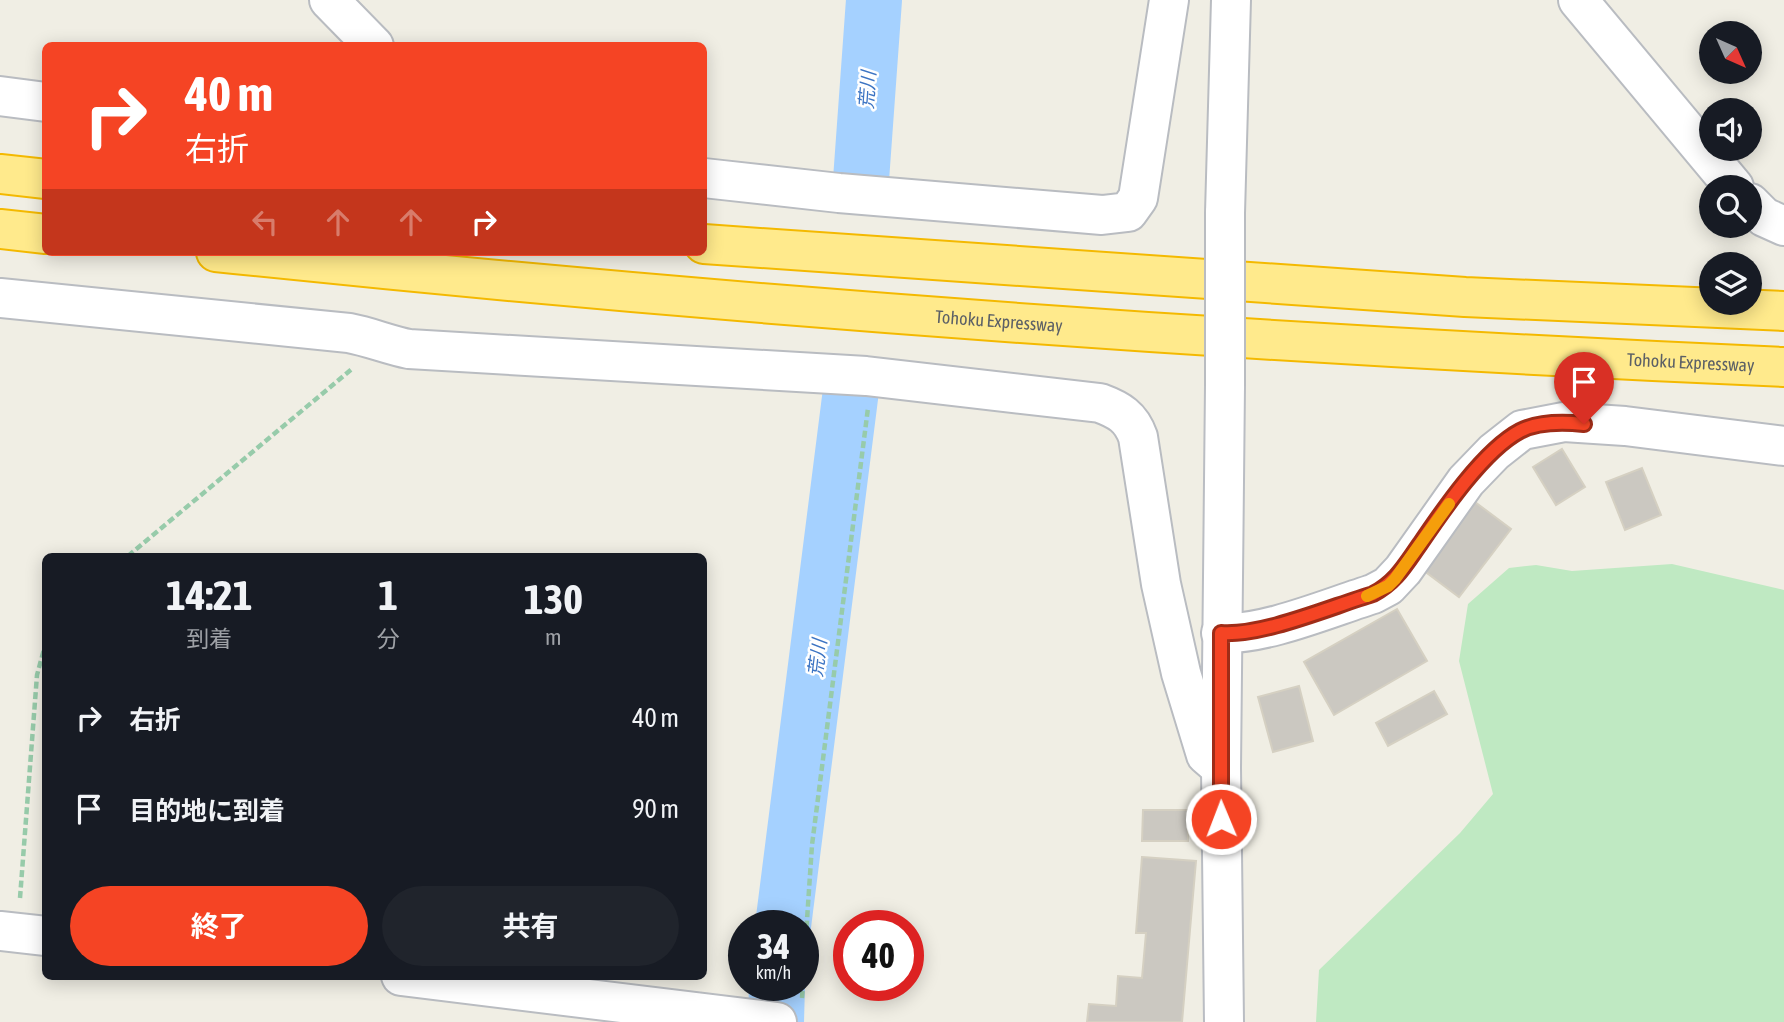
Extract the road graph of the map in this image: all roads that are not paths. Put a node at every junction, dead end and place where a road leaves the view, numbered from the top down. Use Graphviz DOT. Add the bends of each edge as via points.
graph roads {
  1 [pos="329,0"];
  2 [pos="1169,0"];
  3 [pos="1231,0"];
  4 [pos="1578,0"];
  5 [pos="370,42"];
  6 [pos="0,96"];
  7 [pos="42,101"];
  8 [pos="0,174"];
  9 [pos="1724,175"];
  10 [pos="707,178"];
  11 [pos="42,179"];
  12 [pos="1762,214"];
  13 [pos="1784,226"];
  14 [pos="0,229"];
  15 [pos="42,234"];
  16 [pos="707,244"];
  17 [pos="258,256"];
  18 [pos="0,298"];
  19 [pos="1784,311"];
  20 [pos="1784,367"];
  21 [pos="1784,446"];
  22 [pos="1221,633"];
  23 [pos="1221,768"];
  24 [pos="434,980"];
  25 [pos="777,1022"];
  26 [pos="1224,1022"];
  1 -- 5 [label="street"];
  2 -- 10 [label="street" via="1138,198 1128,212 1088,214"];
  3 -- 22 [label="street, bridge"];
  4 -- 9 [label="street"];
  6 -- 7 [label="street"];
  8 -- 11 [label="highway"];
  12 -- 13 [label="street"];
  14 -- 15 [label="highway"];
  16 -- 19 [label="highway" via="1397,293"];
  17 -- 20 [label="highway, Tohoku Expressway" via="787,306 1186,334"];
  18 -- 23 [label="street" via="349,333 409,349 872,376 1116,408 1134,426 1181,673 1206,755"];
  21 -- 22 [label="street" via="1576,423 1522,430 1466,481 1388,586 1264,628"];
  22 -- 23 [label="street"];
  23 -- 26 [label="street"];
  24 -- 25 [label="street"];
}
